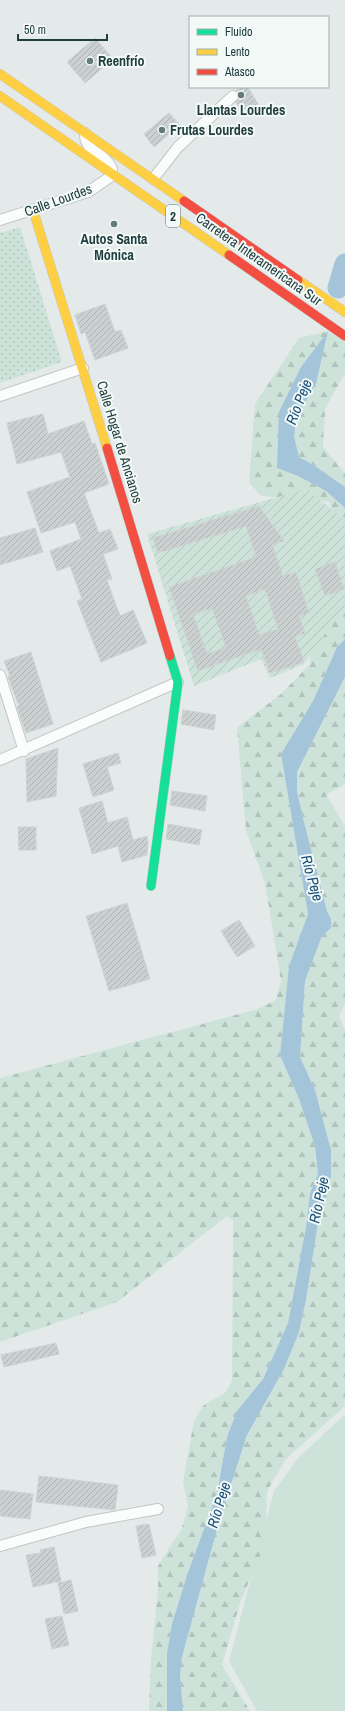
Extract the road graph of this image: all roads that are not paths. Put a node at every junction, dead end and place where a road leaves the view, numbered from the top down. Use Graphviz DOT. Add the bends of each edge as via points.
graph roads {
  1 [pos="0,74"];
  2 [pos="0,96"];
  3 [pos="232,96"];
  4 [pos="85,133"];
  5 [pos="114,175"];
  6 [pos="153,179"];
  7 [pos="182,200"];
  8 [pos="32,210"];
  9 [pos="0,220"];
  10 [pos="345,312"];
  11 [pos="345,336"];
  12 [pos="83,368"];
  13 [pos="0,396"];
  14 [pos="0,675"];
  15 [pos="178,682"];
  16 [pos="24,750"];
  17 [pos="0,760"];
  18 [pos="152,886"];
  19 [pos="158,1509"];
  20 [pos="0,1546"];
  1 -- 4 [label="main road, Carretera Interamericana Sur / 2"];
  2 -- 5 [label="main road, Carretera Interamericana Sur / 2"];
  3 -- 6 [label="street" via="178,147"];
  4 -- 5 [label="street" via="87,146 105,158 112,166"];
  4 -- 6 [label="main road, Carretera Interamericana Sur / 2"];
  5 -- 7 [label="street" via="136,178 163,197"];
  5 -- 8 [label="street, Calle Lourdes" via="88,192"];
  5 -- 11 [label="main road, Carretera Interamericana Sur / 2"];
  6 -- 7 [label="main road, Carretera Interamericana Sur / 2"];
  7 -- 10 [label="main road, Carretera Interamericana Sur / 2"];
  8 -- 9 [label="street, Calle Lourdes"];
  8 -- 12 [label="main road, Calle Hogar de Ancianos"];
  12 -- 13 [label="street"];
  12 -- 15 [label="main road, Calle Hogar de Ancianos"];
  14 -- 16 [label="street"];
  15 -- 16 [label="street"];
  15 -- 18 [label="main road"];
  16 -- 17 [label="street"];
  19 -- 20 [label="street" via="86,1522"];
}
